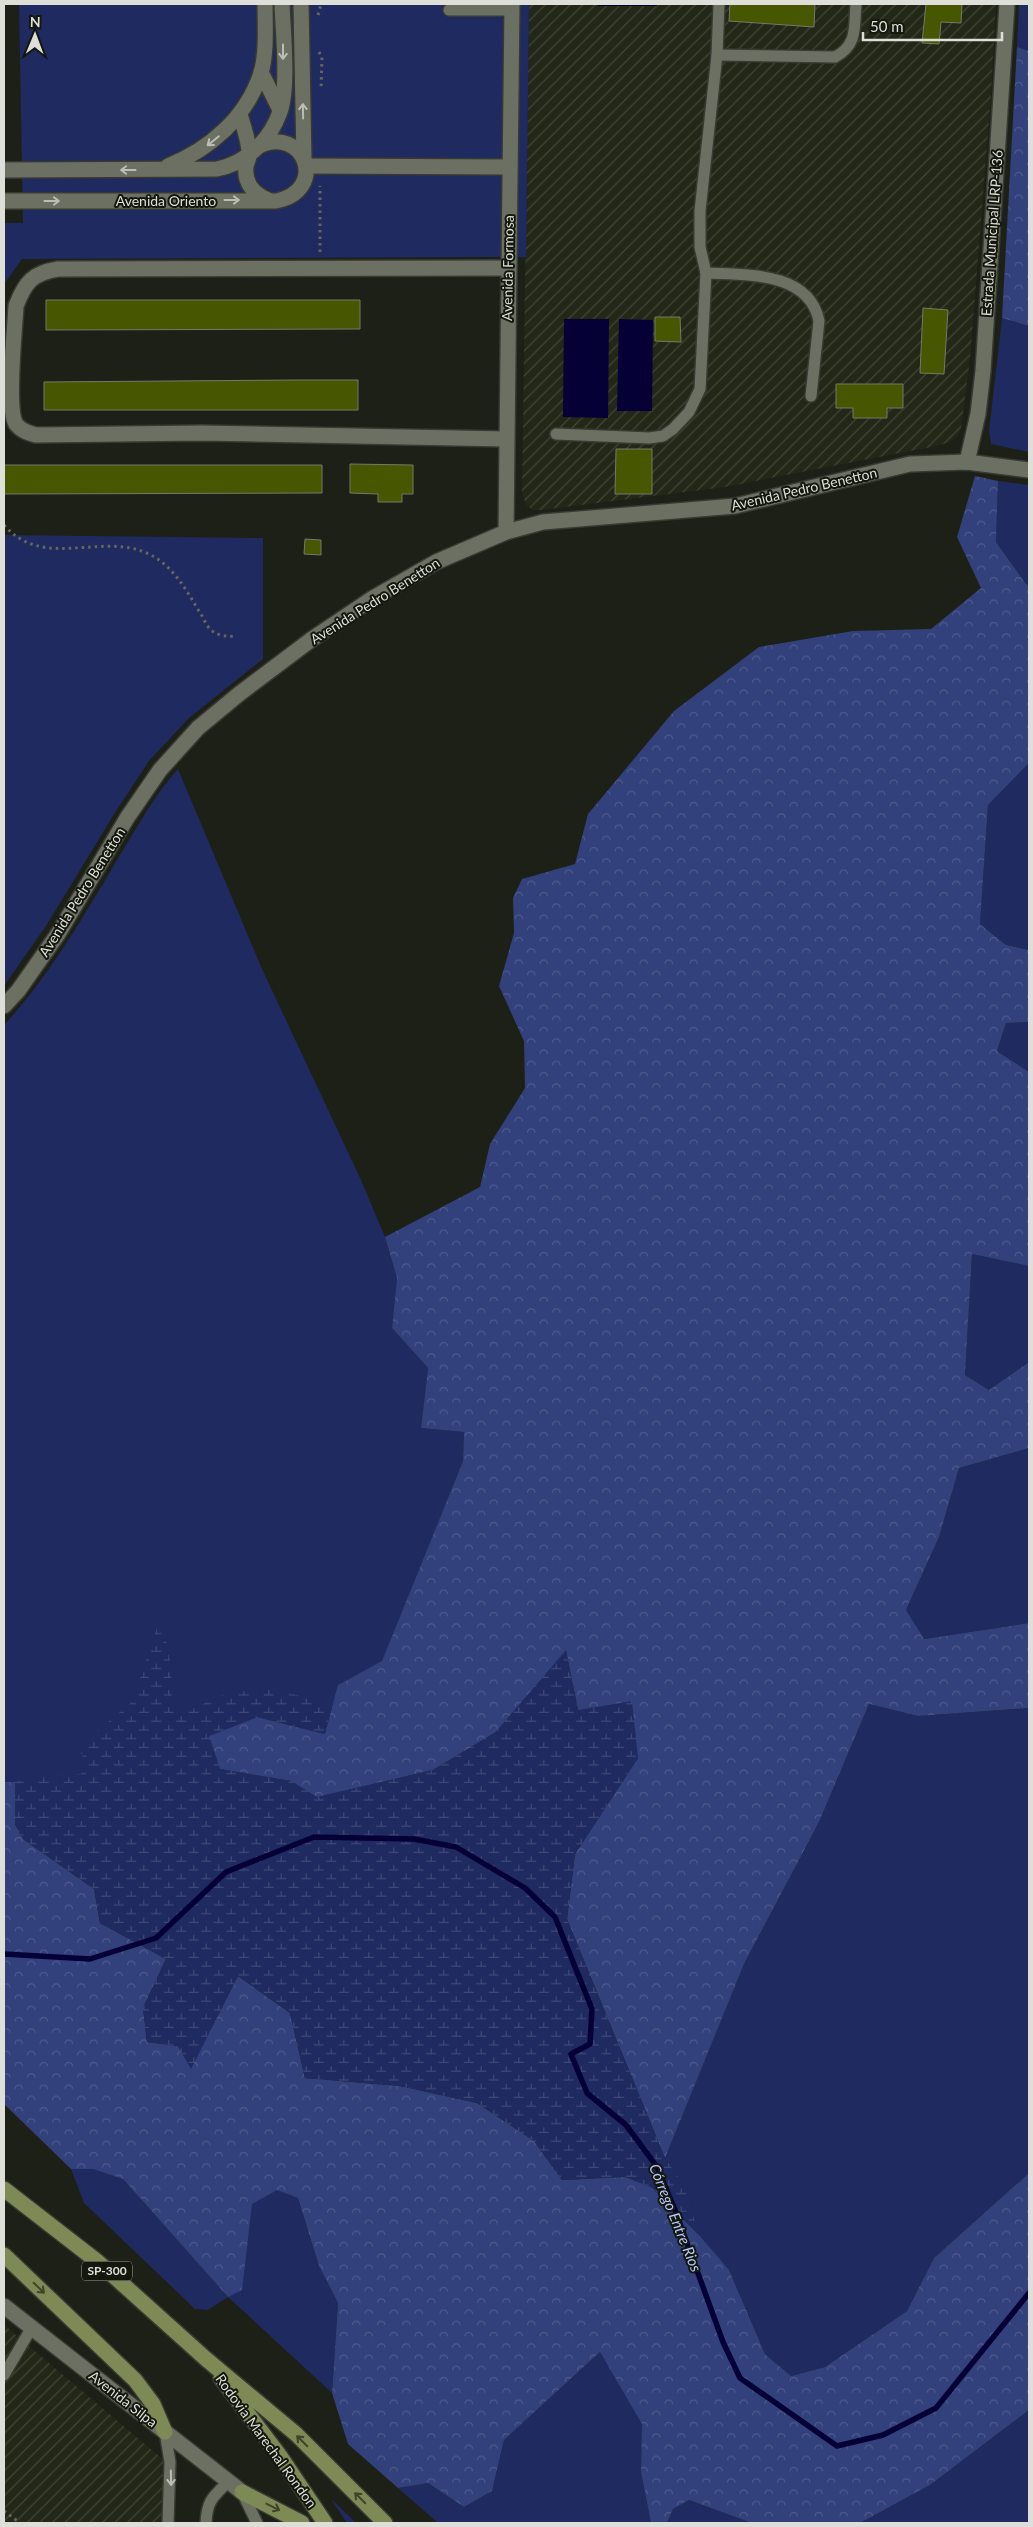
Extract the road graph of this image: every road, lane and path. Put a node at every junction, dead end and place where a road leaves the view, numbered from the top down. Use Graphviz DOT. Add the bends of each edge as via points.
graph roads {
  1 [pos="265,4"];
  2 [pos="282,4"];
  3 [pos="301,4"];
  4 [pos="719,4"];
  5 [pos="856,4"];
  6 [pos="1007,4"];
  7 [pos="512,7"];
  8 [pos="449,10"];
  9 [pos="717,55"];
  10 [pos="261,72"];
  11 [pos="280,110"];
  12 [pos="240,114"];
  13 [pos="253,151"];
  14 [pos="305,163"];
  15 [pos="510,167"];
  16 [pos="4,170"];
  17 [pos="160,170"];
  18 [pos="268,200"];
  19 [pos="4,201"];
  20 [pos="508,268"];
  21 [pos="706,274"];
  22 [pos="811,396"];
  23 [pos="556,434"];
  24 [pos="506,439"];
  25 [pos="967,462"];
  26 [pos="1029,470"];
  27 [pos="4,525"];
  28 [pos="506,532"];
  29 [pos="236,636"];
  30 [pos="4,1006"];
  31 [pos="4,2188"];
  32 [pos="4,2255"];
  33 [pos="4,2306"];
  34 [pos="32,2327"];
  35 [pos="206,2359"];
  36 [pos="4,2374"];
  37 [pos="165,2432"];
  38 [pos="229,2481"];
  39 [pos="242,2492"];
  40 [pos="4,2511"];
  41 [pos="20,2523"];
  42 [pos="168,2523"];
  43 [pos="206,2523"];
  44 [pos="256,2523"];
  45 [pos="302,2523"];
  46 [pos="325,2523"];
  47 [pos="385,2523"];
  1 -- 10 [label="street"];
  2 -- 11 [label="street, one-way"];
  14 -- 3 [label="street, Avenida Oriento, one-way"];
  4 -- 9 [label="lane"];
  5 -- 9 [label="lane" via="853,40 848,50 835,57"];
  6 -- 25 [label="street, Estrada Municipal LRP-136" via="983,372"];
  7 -- 8 [label="lane"];
  7 -- 15 [label="street, Avenida Formosa"];
  9 -- 21 [label="lane" via="700,221 700,247"];
  10 -- 11 [label="street"];
  10 -- 12 [label="street"];
  11 -- 13 [label="street"];
  12 -- 13 [label="street"];
  12 -- 17 [label="street, one-way" via="200,150"];
  13 -- 14 [label="street" via="268,142 280,141 300,152"];
  13 -- 17 [label="street" via="229,166 217,169"];
  13 -- 18 [label="street" via="246,166 246,178 250,188"];
  14 -- 15 [label="street"];
  14 -- 18 [label="street, Avenida Oriento" via="305,178 295,194 286,199"];
  15 -- 20 [label="street, Avenida Formosa"];
  17 -- 16 [label="street, one-way"];
  19 -- 18 [label="street, Avenida Oriento, one-way"];
  20 -- 24 [label="street, Avenida Formosa"];
  20 -- 24 [label="street" via="43,271 22,290 16,306 11,408 17,426 36,435 202,433"];
  21 -- 22 [label="lane" via="770,277 795,287 808,297 817,309 819,321"];
  21 -- 23 [label="lane" via="700,389 689,412 663,436"];
  24 -- 28 [label="street, Avenida Formosa"];
  25 -- 26 [label="street, Avenida Pedro Benetton"];
  25 -- 28 [label="street, Avenida Pedro Benetton" via="910,464 735,506 543,522"];
  27 -- 29 [label="path" via="16,538 38,548 116,547 146,553 173,571 211,630 228,638"];
  28 -- 30 [label="street, Avenida Pedro Benetton" via="436,562 374,598 283,661 198,728 160,770 58,934"];
  31 -- 35 [label="main road, Rodovia Marechal Rondon / SP-300" via="98,2262"];
  32 -- 37 [label="main road, one-way" via="135,2380 153,2404"];
  33 -- 34 [label="street, Avenida Silpa"];
  34 -- 36 [label="lane"];
  34 -- 37 [label="street, Avenida Silpa"];
  35 -- 46 [label="main road, Rodovia Marechal Rondon / SP-300" via="280,2456"];
  47 -- 35 [label="main road, Rodovia Marechal Rondon / SP-300, one-way" via="296,2434"];
  37 -- 38 [label="street, Avenida Silpa"];
  37 -- 42 [label="lane, one-way" via="170,2462"];
  38 -- 39 [label="street, Avenida Silpa"];
  38 -- 43 [label="lane" via="210,2500"];
  39 -- 44 [label="lane"];
  39 -- 45 [label="main road, one-way"];
  40 -- 41 [label="path"];
}
